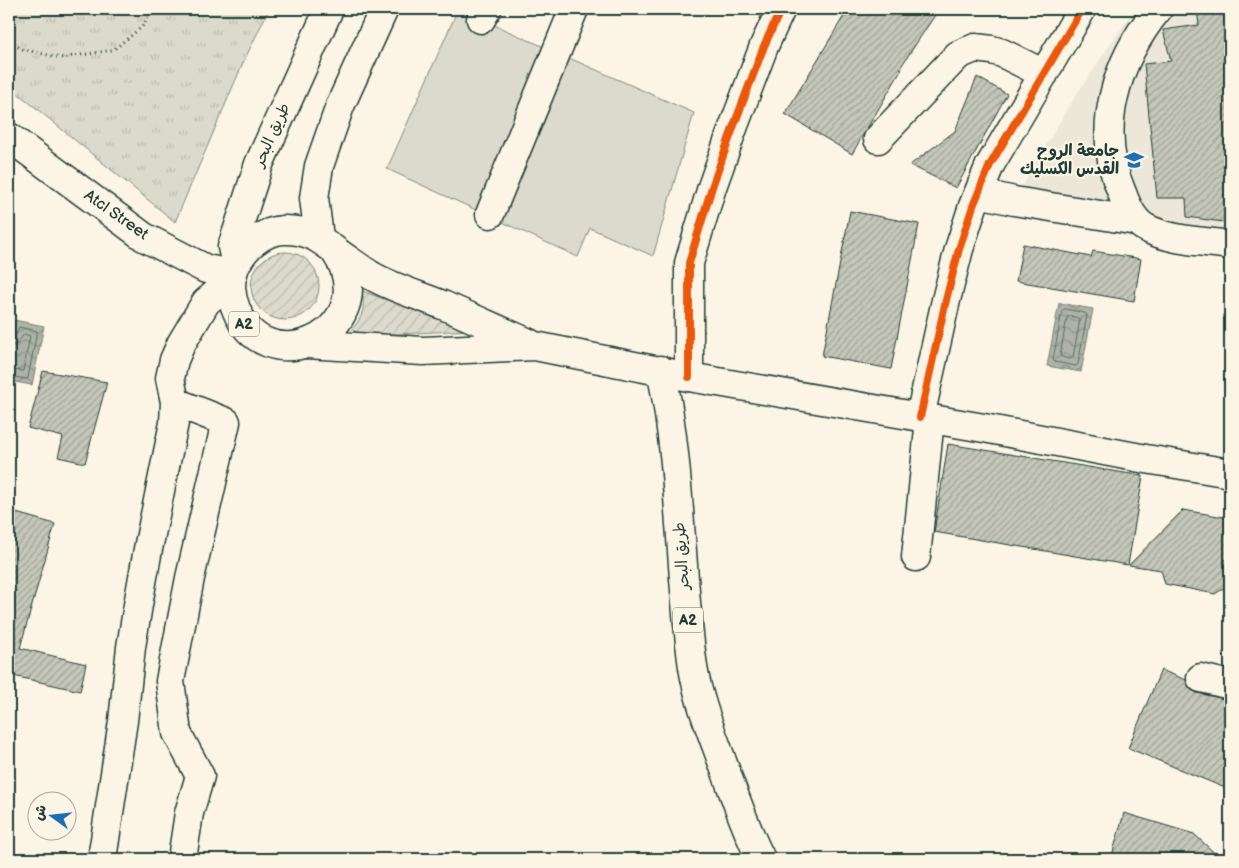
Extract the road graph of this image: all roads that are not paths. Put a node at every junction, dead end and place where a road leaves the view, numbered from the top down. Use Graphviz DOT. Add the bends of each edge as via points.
graph roads {
  1 [pos="329,9"];
  2 [pos="384,9"];
  3 [pos="574,9"];
  4 [pos="782,9"];
  5 [pos="1082,9"];
  6 [pos="1158,9"];
  7 [pos="1044,74"];
  8 [pos="9,137"];
  9 [pos="878,139"];
  10 [pos="979,193"];
  11 [pos="490,214"];
  12 [pos="1137,221"];
  13 [pos="327,244"];
  14 [pos="1230,245"];
  15 [pos="233,273"];
  16 [pos="306,344"];
  17 [pos="534,346"];
  18 [pos="661,370"];
  19 [pos="689,377"];
  20 [pos="175,402"];
  21 [pos="925,418"];
  22 [pos="1230,473"];
  23 [pos="916,557"];
  24 [pos="1200,678"];
  25 [pos="1230,685"];
  26 [pos="102,859"];
  27 [pos="182,859"];
  28 [pos="761,859"];
  1 -- 15 [label="main road, طريق البحر / A2" via="259,164 232,247"];
  2 -- 13 [label="main road, A2" via="340,106 319,166 314,198"];
  3 -- 11 [label="main road"];
  4 -- 19 [label="main road" via="764,46 733,128 689,263"];
  5 -- 7 [label="main road"];
  6 -- 12 [label="main road" via="1120,73 1110,111 1109,144 1116,177 1127,206"];
  7 -- 9 [label="main road" via="1002,53 974,48 958,55"];
  7 -- 10 [label="main road" via="990,165"];
  8 -- 15 [label="main road, Atcl Street" via="144,237 206,269"];
  10 -- 12 [label="main road"];
  10 -- 21 [label="main road" via="959,249 946,300"];
  12 -- 14 [label="main road" via="1148,229 1182,238"];
  13 -- 15 [label="main road, A2" via="301,231 281,230 262,236 246,248"];
  13 -- 16 [label="main road, A2" via="344,268 348,286 345,305 323,336"];
  13 -- 17 [label="main road, A2" via="372,276"];
  15 -- 16 [label="main road, A2" via="232,301 239,319 252,334 269,343 287,347"];
  15 -- 20 [label="main road" via="206,302 181,344 170,378"];
  16 -- 17 [label="main road, A2" via="423,351"];
  17 -- 18 [label="main road, A2"];
  18 -- 19 [label="main road"];
  18 -- 28 [label="main road, طريق البحر / A2" via="678,480 682,573 694,669 708,723"];
  19 -- 21 [label="main road"];
  20 -- 26 [label="main road" via="174,423 136,613 124,721"];
  20 -- 27 [label="main road" via="226,422 170,681 177,733 200,776 189,813"];
  21 -- 22 [label="main road"];
  21 -- 23 [label="main road"];
  24 -- 25 [label="main road"];
}
